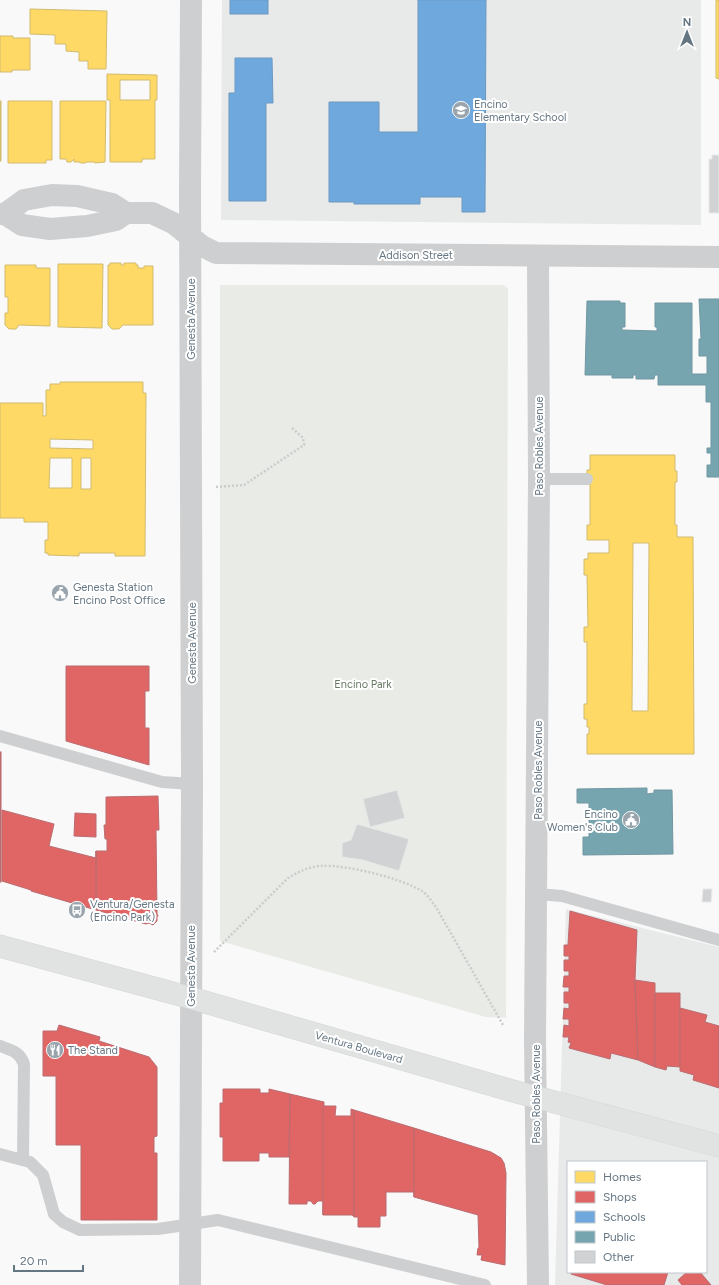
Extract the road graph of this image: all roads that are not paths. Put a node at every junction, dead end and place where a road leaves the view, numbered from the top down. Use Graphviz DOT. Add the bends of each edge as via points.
graph roads {
  1 [pos="191,0"];
  2 [pos="126,213"];
  3 [pos="3,214"];
  4 [pos="190,237"];
  5 [pos="538,256"];
  6 [pos="719,257"];
  7 [pos="539,479"];
  8 [pos="587,479"];
  9 [pos="0,736"];
  10 [pos="192,784"];
  11 [pos="537,894"];
  12 [pos="719,940"];
  13 [pos="0,946"];
  14 [pos="191,998"];
  15 [pos="0,1046"];
  16 [pos="536,1098"];
  17 [pos="719,1146"];
  18 [pos="0,1154"];
  19 [pos="23,1160"];
  20 [pos="190,1223"];
  21 [pos="190,1285"];
  22 [pos="485,1285"];
  23 [pos="538,1285"];
  1 -- 4 [label="street, Genesta Avenue"];
  2 -- 3 [label="street, Addison Street" via="116,220 50,229 22,225"];
  2 -- 3 [label="street, Addison Street" via="112,204 77,196 52,195 24,200"];
  2 -- 4 [label="street, Addison Street" via="152,213 174,223"];
  4 -- 5 [label="street, Addison Street" via="216,253"];
  4 -- 10 [label="street, Genesta Avenue"];
  5 -- 6 [label="street, Addison Street"];
  5 -- 7 [label="street, Paso Robles Avenue"];
  7 -- 8 [label="lane"];
  7 -- 11 [label="street, Paso Robles Avenue"];
  9 -- 10 [label="lane" via="162,782"];
  10 -- 14 [label="street, Genesta Avenue"];
  11 -- 12 [label="lane" via="562,896"];
  11 -- 16 [label="street, Paso Robles Avenue"];
  13 -- 14 [label="main road, Ventura Boulevard"];
  14 -- 16 [label="main road, Ventura Boulevard"];
  14 -- 20 [label="street, Genesta Avenue"];
  15 -- 19 [label="lane" via="22,1057 24,1064"];
  16 -- 17 [label="main road, Ventura Boulevard"];
  16 -- 23 [label="street, Paso Robles Avenue"];
  18 -- 19 [label="lane"];
  19 -- 20 [label="lane" via="30,1162 43,1175 54,1214 63,1222 80,1230 158,1229"];
  20 -- 21 [label="street, Genesta Avenue"];
  20 -- 22 [label="lane" via="218,1220"];
}
